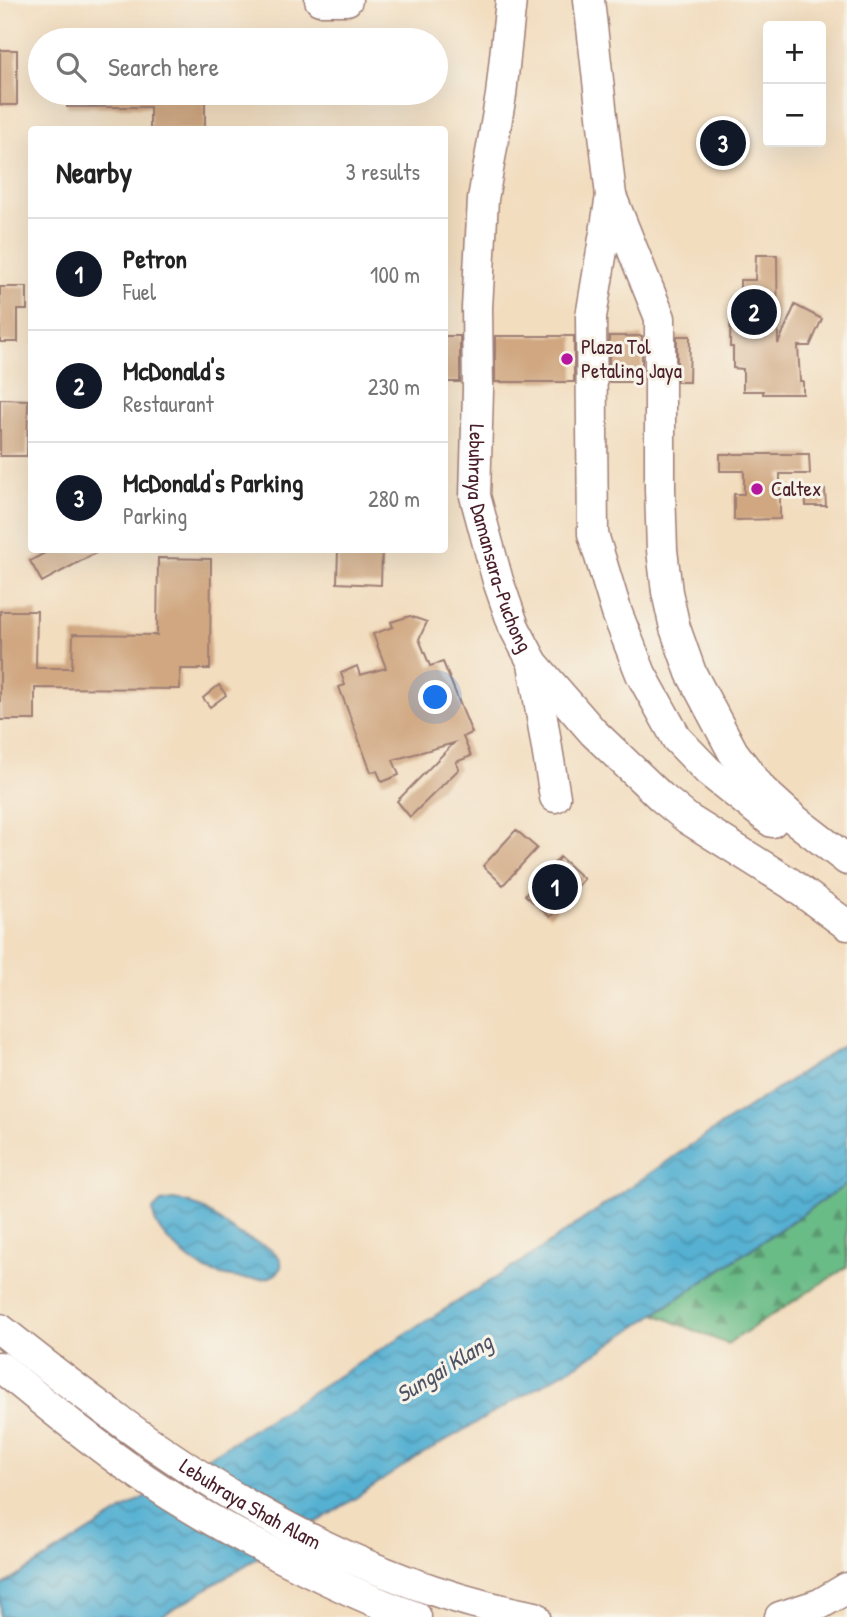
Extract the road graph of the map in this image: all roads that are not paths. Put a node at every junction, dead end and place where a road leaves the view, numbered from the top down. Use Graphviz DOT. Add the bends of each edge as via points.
graph roads {
  1 [pos="320,0"];
  2 [pos="347,0"];
  3 [pos="511,0"];
  4 [pos="589,0"];
  5 [pos="611,196"];
  6 [pos="533,663"];
  7 [pos="555,797"];
  8 [pos="845,873"];
  9 [pos="847,925"];
  10 [pos="0,1329"];
  11 [pos="0,1367"];
  12 [pos="847,1588"];
  13 [pos="416,1617"];
  14 [pos="535,1617"];
  15 [pos="779,1617"];
  1 -- 2 [label="highway"];
  3 -- 6 [label="highway, Lebuhraya Damansara–Puchong" via="484,200 477,308 475,496 498,581"];
  4 -- 5 [label="highway"];
  5 -- 8 [label="highway" via="660,318 662,550 675,628 691,673 733,752 762,790"];
  5 -- 8 [label="highway" via="591,317 593,534 617,613 641,674 677,739 708,771"];
  6 -- 7 [label="highway"];
  6 -- 9 [label="highway, Lebuhraya Damansara–Puchong" via="593,732 661,797"];
  10 -- 14 [label="highway, Lebuhraya Shah Alam" via="136,1434 263,1514 348,1557 448,1596"];
  11 -- 13 [label="highway, Lebuhraya Shah Alam" via="177,1500 327,1580"];
  12 -- 15 [label="highway" via="820,1604"];
}
